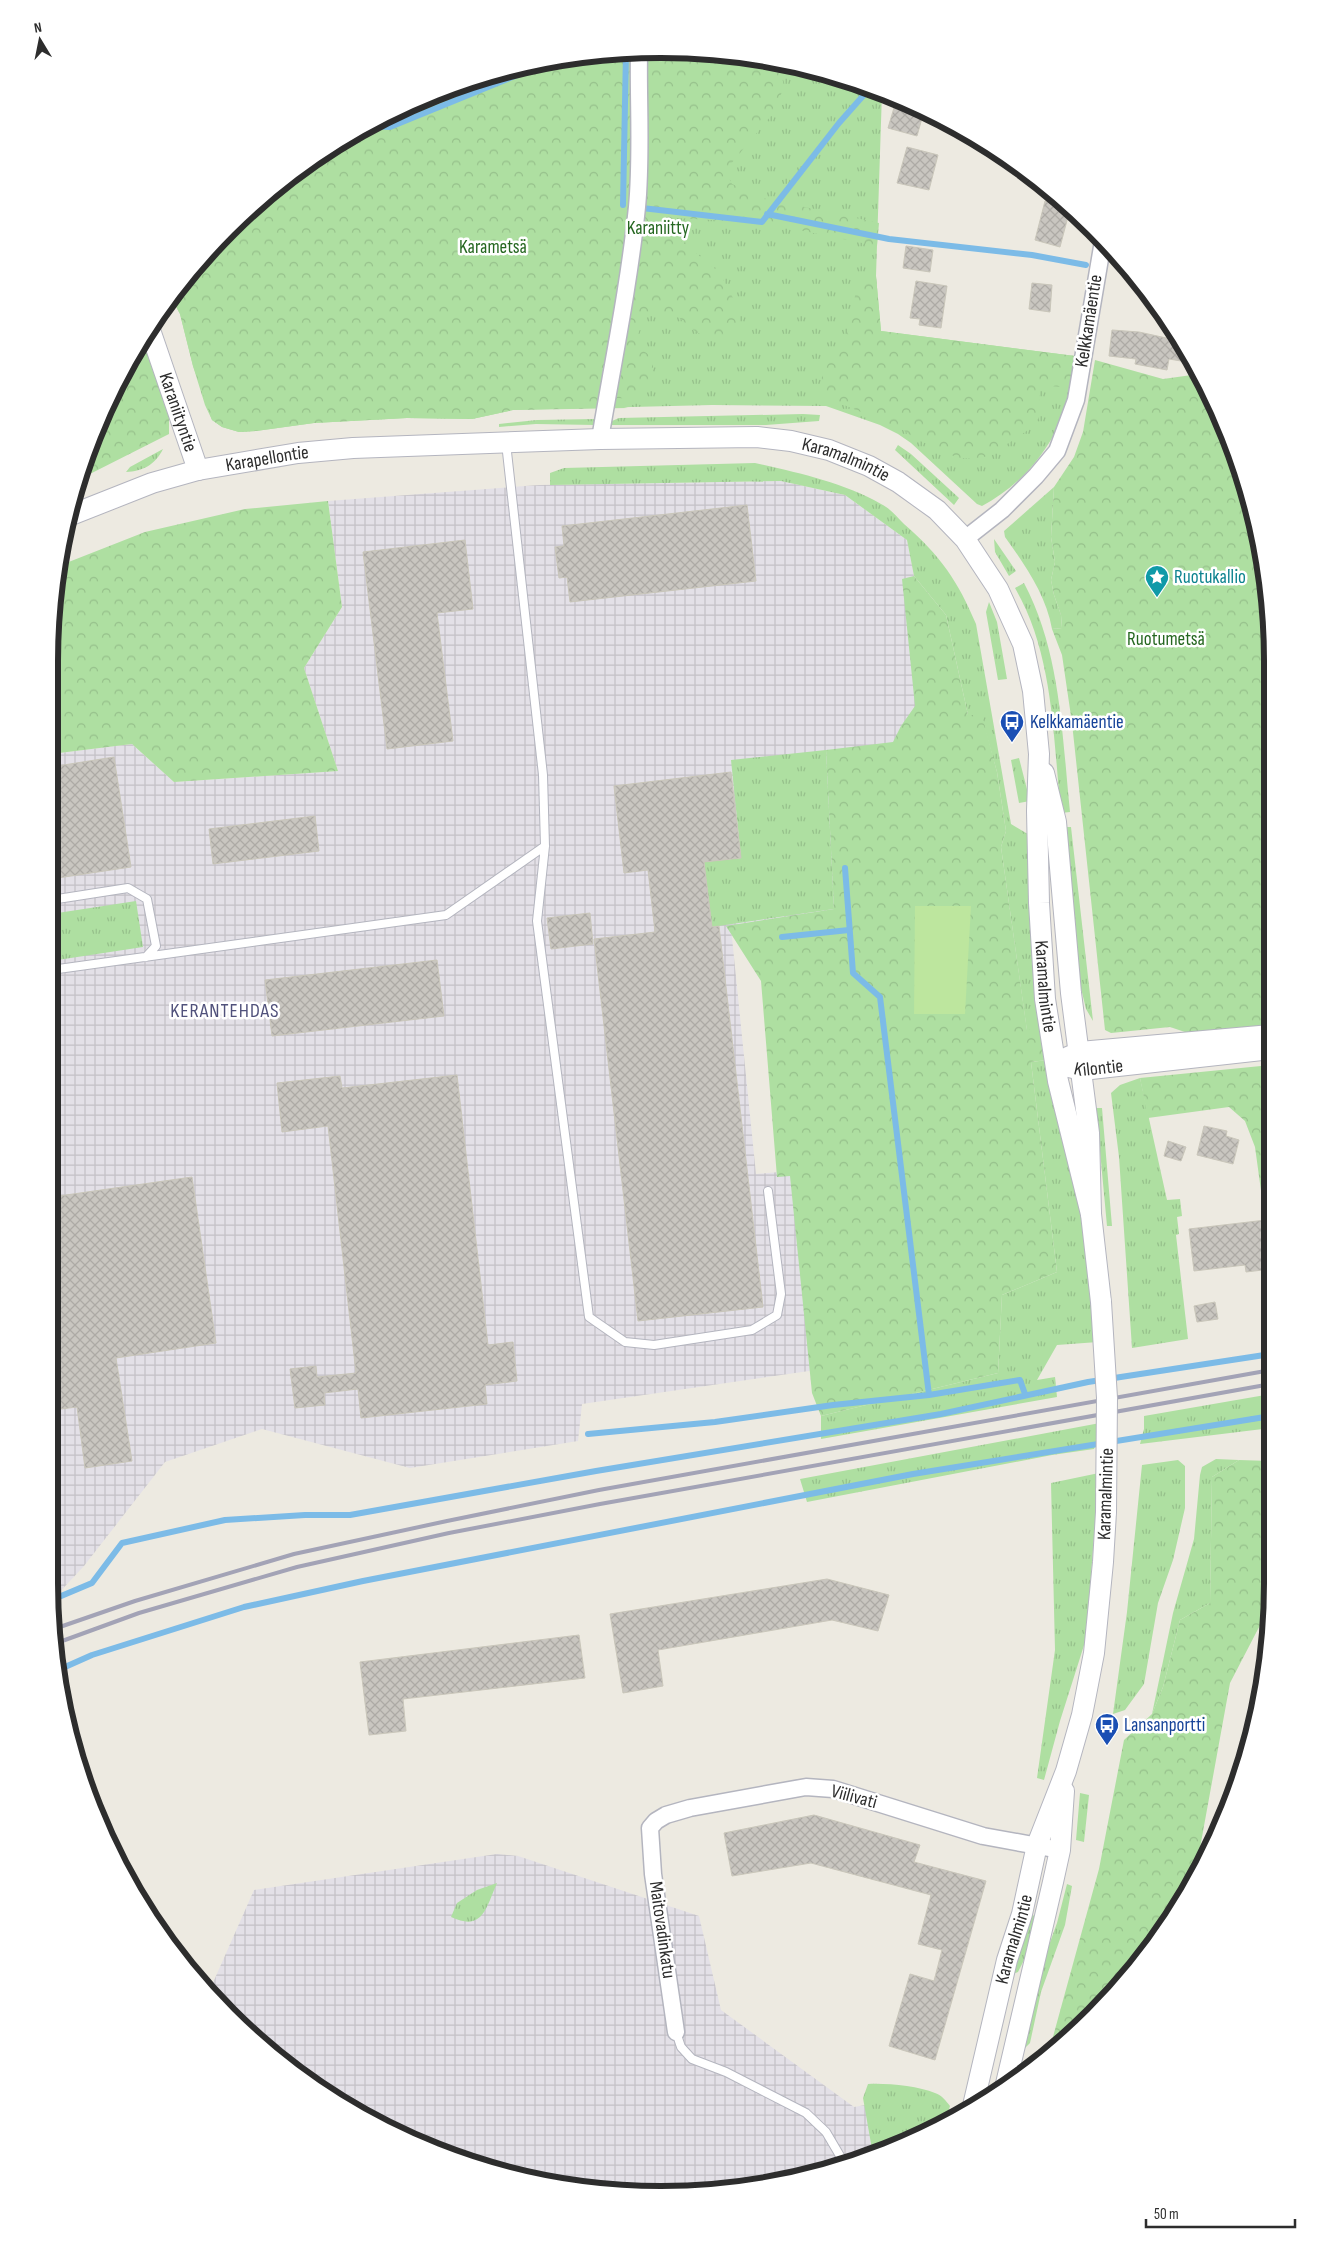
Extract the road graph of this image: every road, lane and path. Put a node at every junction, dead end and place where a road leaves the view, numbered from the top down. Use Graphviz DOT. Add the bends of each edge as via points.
graph roads {
  1 [pos="639,59"];
  2 [pos="1101,249"];
  3 [pos="152,337"];
  4 [pos="600,439"];
  5 [pos="506,442"];
  6 [pos="470,444"];
  7 [pos="198,470"];
  8 [pos="76,513"];
  9 [pos="965,539"];
  10 [pos="1039,754"];
  11 [pos="545,846"];
  12 [pos="58,899"];
  13 [pos="146,957"];
  14 [pos="58,969"];
  15 [pos="1264,1035"];
  16 [pos="1264,1049"];
  17 [pos="1080,1061"];
  18 [pos="1055,1063"];
  19 [pos="768,1191"];
  20 [pos="1091,1214"];
  21 [pos="1066,1771"];
  22 [pos="650,1828"];
  23 [pos="1037,1845"];
  24 [pos="1060,1850"];
  25 [pos="676,2032"];
  26 [pos="1008,2077"];
  27 [pos="975,2098"];
  28 [pos="841,2158"];
  1 -- 4 [label="street" via="637,206"];
  2 -- 9 [label="street, Kelkkamäentie" via="1076,400 1057,452 1002,510"];
  3 -- 7 [label="street, Karaniityntie"];
  4 -- 5 [label="street, Karamalmintie"];
  4 -- 9 [label="street, Karamalmintie" via="757,438 791,441 829,450 898,482 937,510"];
  5 -- 6 [label="street, Karamalmintie"];
  5 -- 11 [label="lane" via="543,775"];
  6 -- 7 [label="street, Karapellontie" via="298,453"];
  7 -- 8 [label="street, Karapellontie"];
  9 -- 10 [label="street, Karamalmintie" via="998,588 1023,644 1033,691"];
  10 -- 17 [label="street, Karamalmintie" via="1056,822 1070,993"];
  10 -- 18 [label="street, Karamalmintie" via="1037,811 1041,941 1045,999"];
  11 -- 13 [label="lane" via="446,915"];
  11 -- 19 [label="lane" via="537,921 589,1317 625,1342 654,1346 752,1330 778,1315 780,1294"];
  12 -- 13 [label="lane" via="128,888 147,899 156,946"];
  13 -- 14 [label="lane"];
  15 -- 17 [label="street, Kilontie"];
  16 -- 17 [label="street, Kilontie"];
  17 -- 18 [label="street, Kilontie"];
  17 -- 20 [label="street, Karamalmintie" via="1089,1133"];
  18 -- 20 [label="street, Karamalmintie"];
  20 -- 21 [label="street, Karamalmintie, bridge" via="1101,1302 1107,1406 1106,1512 1094,1653 1082,1715"];
  21 -- 23 [label="street, Karamalmintie"];
  21 -- 24 [label="street, Karamalmintie"];
  22 -- 23 [label="street, Viilivati" via="666,1815 690,1808 806,1787 833,1789 983,1836"];
  22 -- 25 [label="street, Maitovadinkatu" via="653,1874"];
  23 -- 24 [label="street, Viilivati"];
  23 -- 27 [label="street, Karamalmintie"];
  24 -- 26 [label="street, Karamalmintie"];
  25 -- 28 [label="lane" via="681,2047 692,2059 726,2072 806,2113 826,2132"];
}
